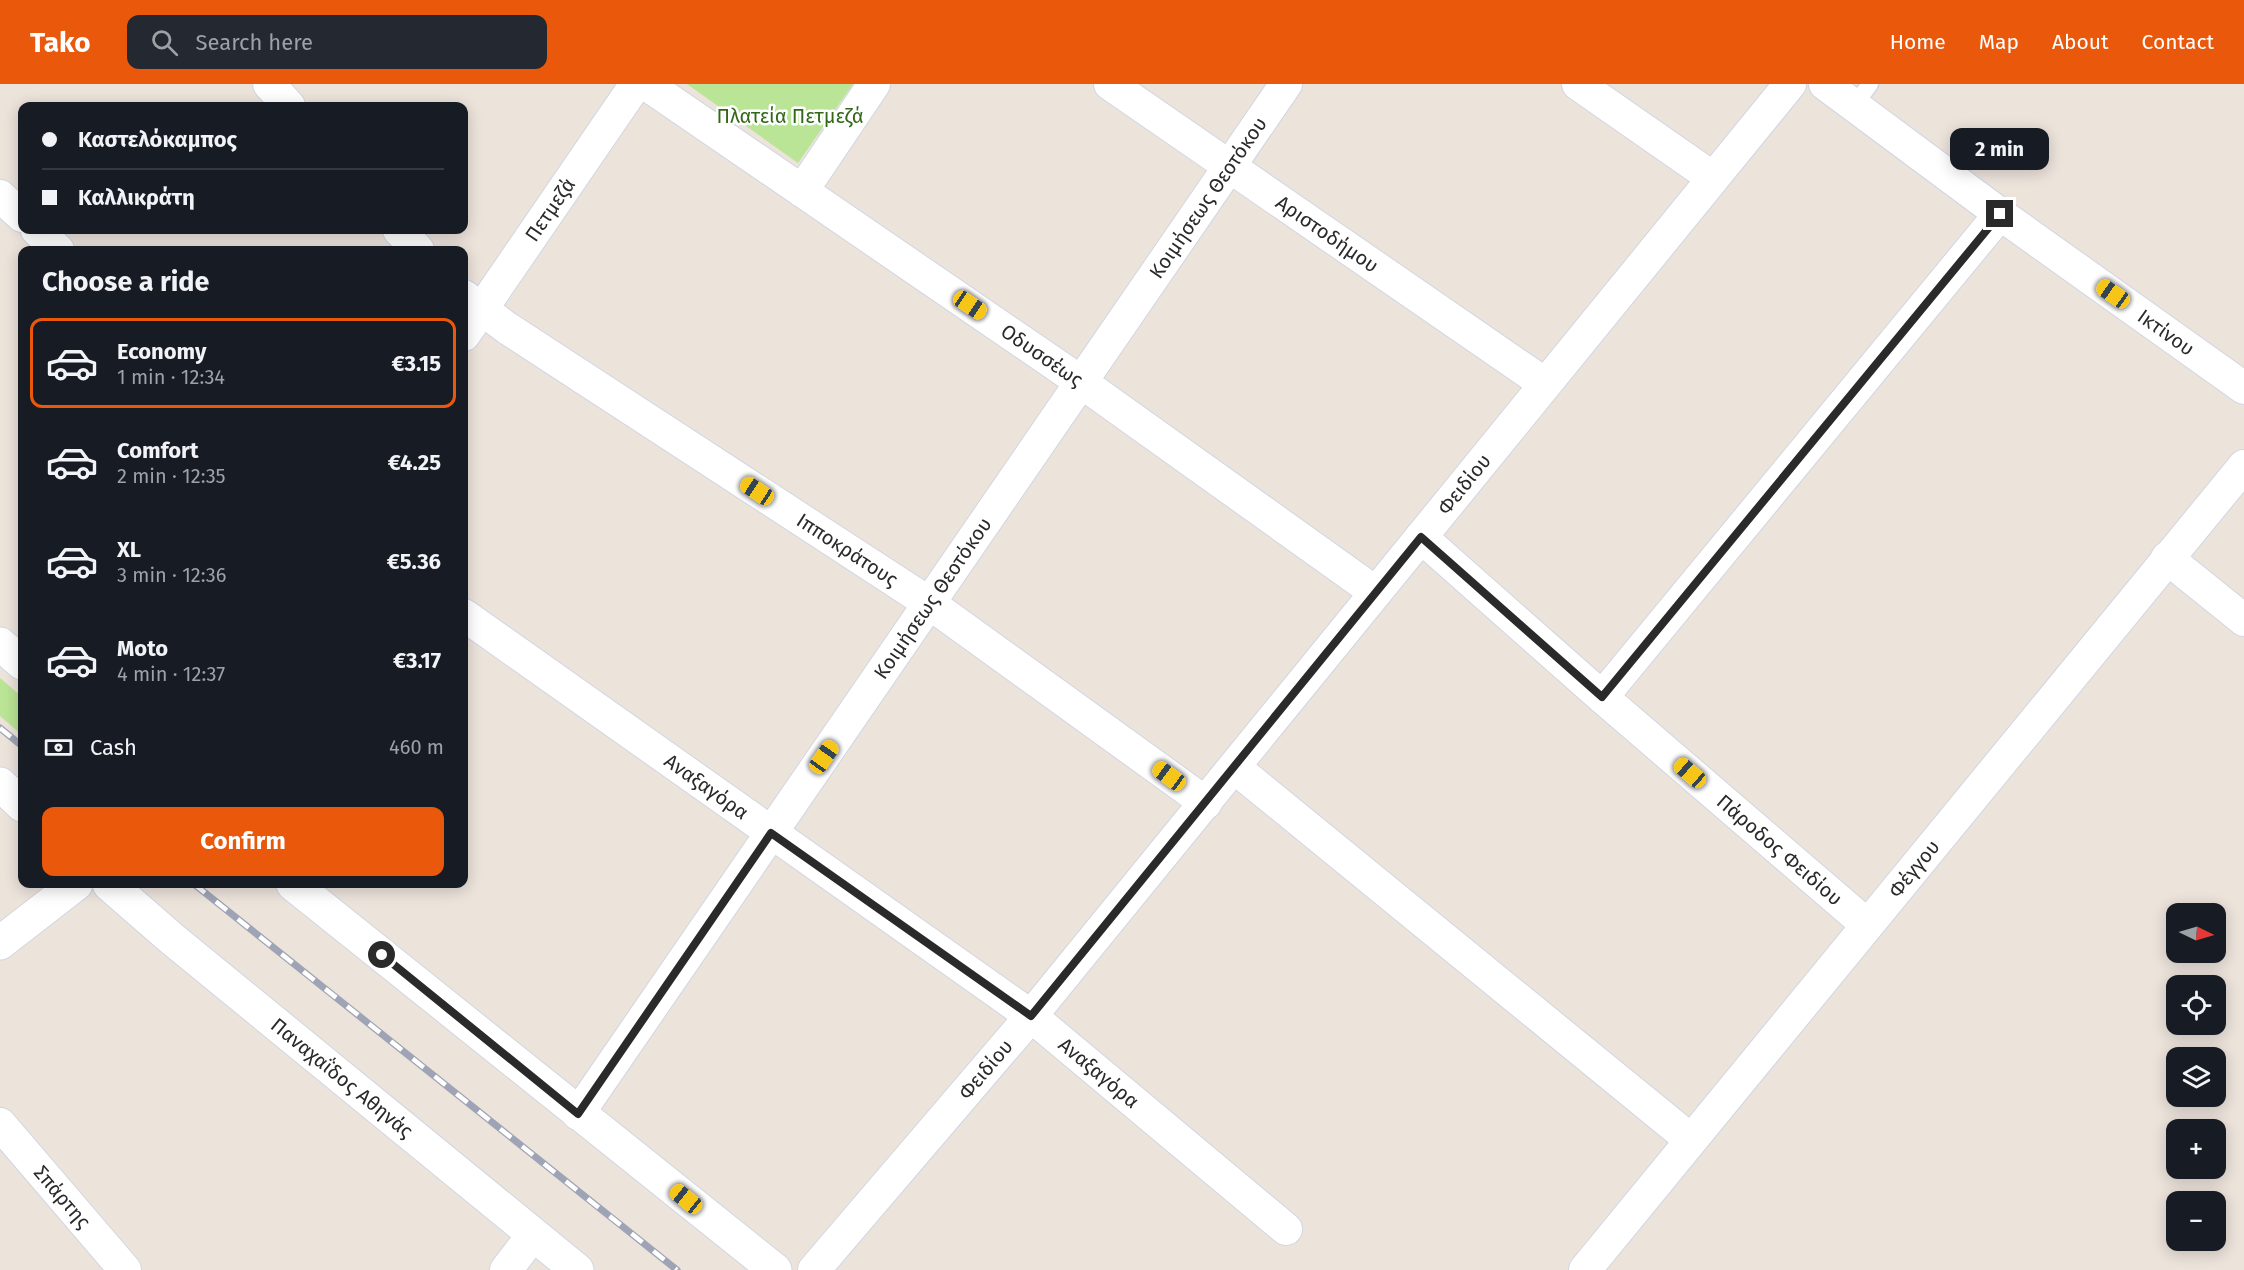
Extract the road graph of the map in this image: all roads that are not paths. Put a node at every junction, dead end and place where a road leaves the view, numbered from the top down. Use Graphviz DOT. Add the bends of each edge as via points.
graph roads {
  1 [pos="269,84"];
  2 [pos="636,84"];
  3 [pos="646,84"];
  4 [pos="874,84"];
  5 [pos="1110,84"];
  6 [pos="1286,84"];
  7 [pos="1578,84"];
  8 [pos="1790,84"];
  9 [pos="1825,84"];
  10 [pos="1862,95"];
  11 [pos="285,102"];
  12 [pos="1229,166"];
  13 [pos="1713,178"];
  14 [pos="802,191"];
  15 [pos="0,196"];
  16 [pos="18,212"];
  17 [pos="2000,214"];
  18 [pos="40,234"];
  19 [pos="403,234"];
  20 [pos="54,246"];
  21 [pos="414,246"];
  22 [pos="469,314"];
  23 [pos="1081,382"];
  24 [pos="1545,384"];
  25 [pos="2244,388"];
  26 [pos="2244,466"];
  27 [pos="1421,537"];
  28 [pos="2168,558"];
  29 [pos="1375,592"];
  30 [pos="929,603"];
  31 [pos="468,618"];
  32 [pos="2244,620"];
  33 [pos="0,644"];
  34 [pos="18,660"];
  35 [pos="1602,697"];
  36 [pos="1234,767"];
  37 [pos="0,784"];
  38 [pos="18,801"];
  39 [pos="1206,803"];
  40 [pos="771,833"];
  41 [pos="71,888"];
  42 [pos="115,888"];
  43 [pos="298,888"];
  44 [pos="1866,924"];
  45 [pos="0,943"];
  46 [pos="1031,1016"];
  47 [pos="578,1114"];
  48 [pos="0,1124"];
  49 [pos="1691,1140"];
  50 [pos="1286,1229"];
  51 [pos="532,1234"];
  52 [pos="125,1270"];
  53 [pos="506,1270"];
  54 [pos="576,1270"];
  55 [pos="775,1270"];
  56 [pos="814,1270"];
  57 [pos="1585,1270"];
  1 -- 11 [label="street"];
  2 -- 22 [label="street, Πετμεζά"];
  3 -- 14 [label="street, Οδυσσέως"];
  4 -- 14 [label="street"];
  5 -- 12 [label="street, Αριστοδήμου"];
  6 -- 12 [label="street, Κοιμήσεως Θεοτόκου"];
  7 -- 13 [label="street"];
  8 -- 13 [label="street, Φειδίου"];
  9 -- 10 [label="street, Ικτίνου"];
  10 -- 17 [label="street, Ικτίνου"];
  12 -- 23 [label="street, Κοιμήσεως Θεοτόκου"];
  12 -- 24 [label="street, Αριστοδήμου"];
  13 -- 24 [label="street, Φειδίου"];
  14 -- 23 [label="street, Οδυσσέως"];
  15 -- 16 [label="street"];
  17 -- 25 [label="street, Ικτίνου"];
  17 -- 35 [label="street"];
  18 -- 20 [label="street"];
  19 -- 21 [label="street"];
  22 -- 30 [label="street, Ιπποκράτους"];
  23 -- 29 [label="street, Οδυσσέως"];
  23 -- 30 [label="street, Κοιμήσεως Θεοτόκου"];
  24 -- 27 [label="street, Φειδίου"];
  26 -- 28 [label="street, Φέγγου"];
  27 -- 29 [label="street, Φειδίου"];
  27 -- 35 [label="street, Πάροδος Φειδίου"];
  28 -- 32 [label="street"];
  28 -- 44 [label="street, Φέγγου"];
  29 -- 36 [label="street, Φειδίου"];
  30 -- 39 [label="street, Ιπποκράτους"];
  30 -- 40 [label="street, Κοιμήσεως Θεοτόκου"];
  31 -- 40 [label="street, Αναξαγόρα"];
  33 -- 34 [label="street"];
  35 -- 44 [label="street, Πάροδος Φειδίου"];
  36 -- 39 [label="street, Φειδίου"];
  36 -- 49 [label="street"];
  37 -- 38 [label="street"];
  39 -- 46 [label="street, Φειδίου"];
  40 -- 46 [label="street, Αναξαγόρα"];
  40 -- 47 [label="street, Κοιμήσεως Θεοτόκου"];
  41 -- 45 [label="street"];
  42 -- 51 [label="street, Παναχαΐδος Αθηνάς"];
  43 -- 47 [label="street"];
  44 -- 49 [label="street, Φέγγου"];
  46 -- 50 [label="street, Αναξαγόρα"];
  46 -- 56 [label="street, Φειδίου"];
  47 -- 55 [label="street"];
  48 -- 52 [label="street, Σπάρτης"];
  49 -- 57 [label="street, Φέγγου"];
  51 -- 53 [label="street"];
  51 -- 54 [label="street, Παναχαΐδος Αθηνάς"];
}
